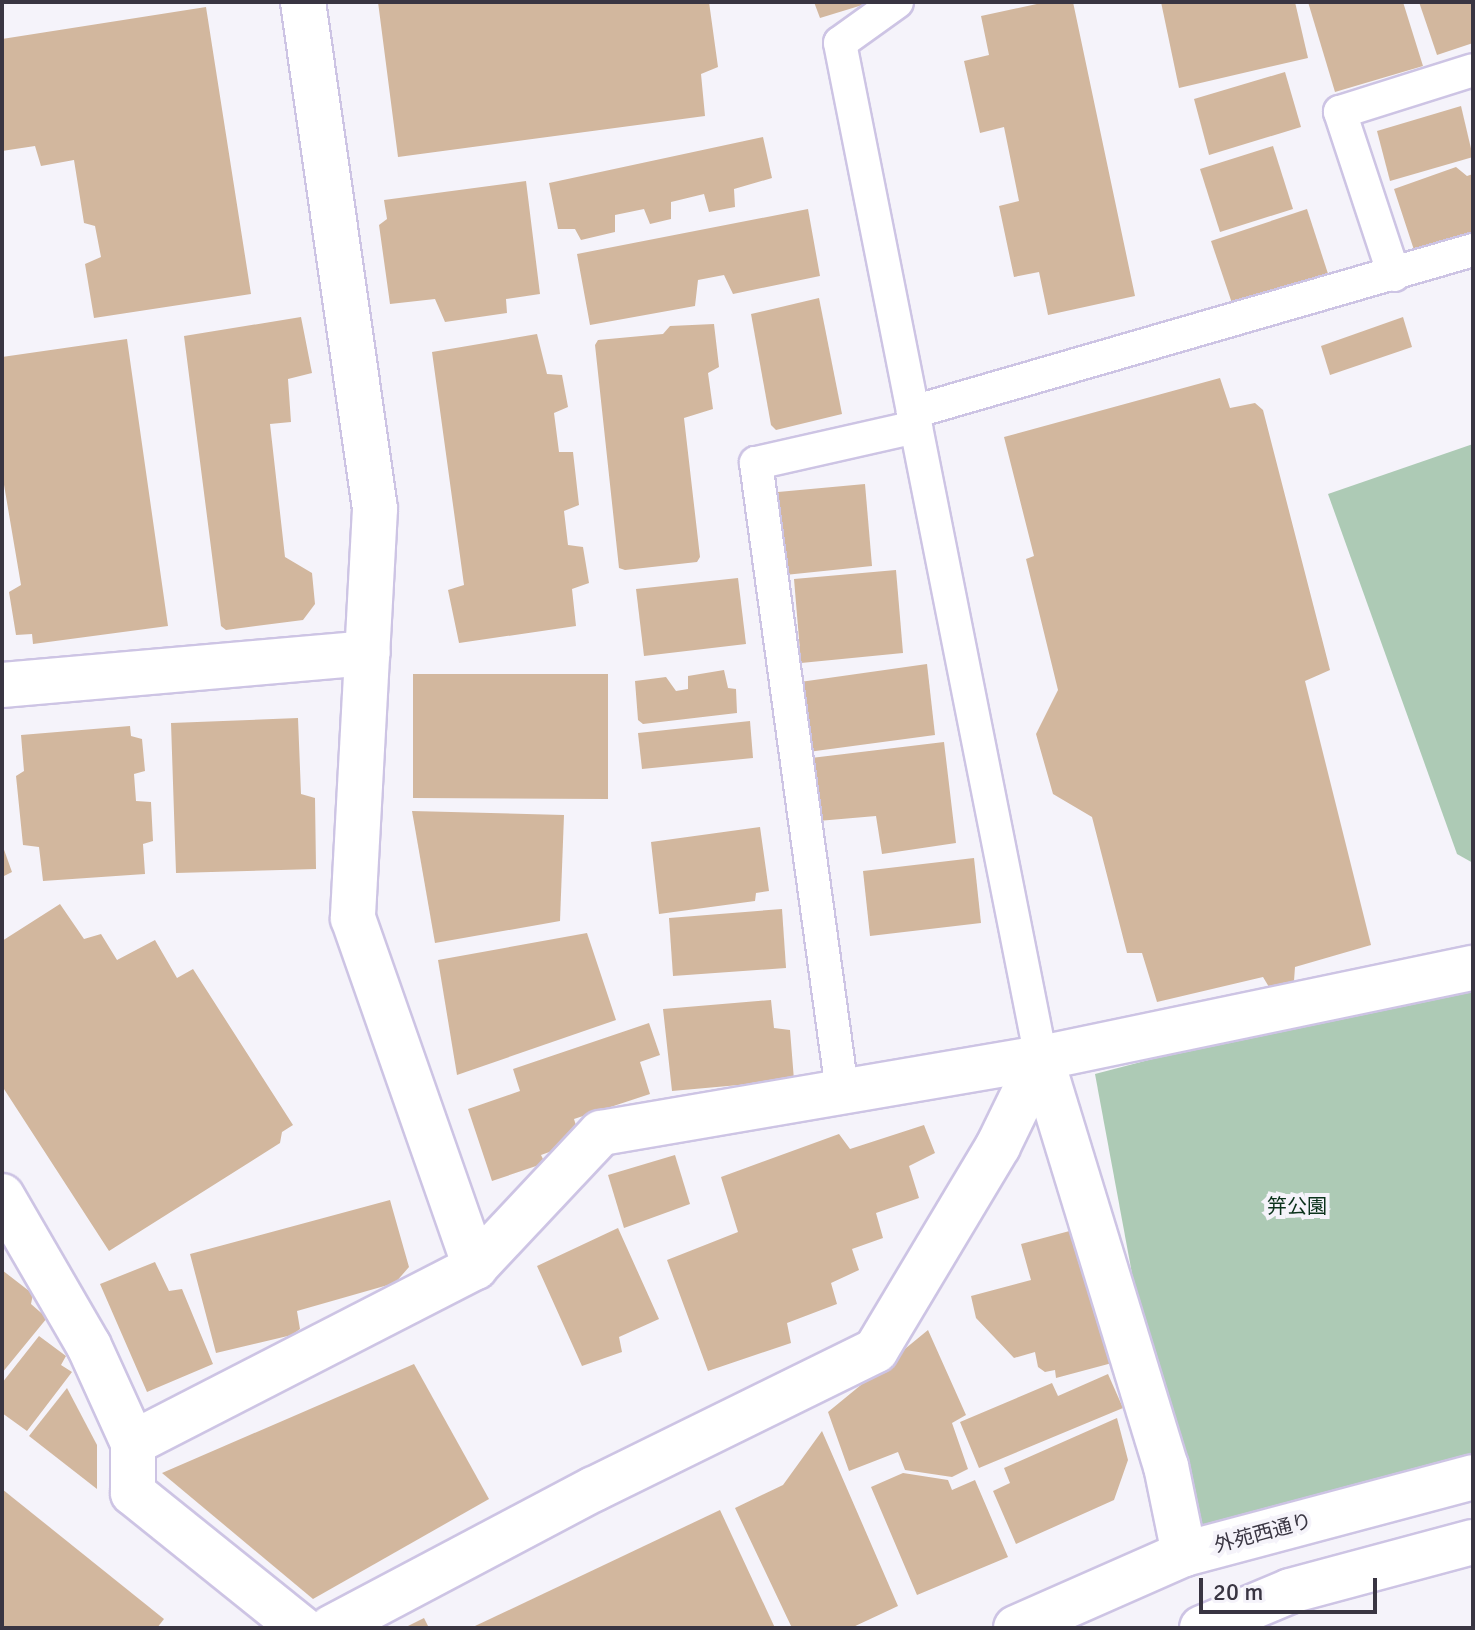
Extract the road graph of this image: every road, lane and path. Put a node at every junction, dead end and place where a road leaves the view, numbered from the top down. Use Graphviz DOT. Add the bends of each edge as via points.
graph roads {
  1 [pos="303,2"];
  2 [pos="897,2"];
  3 [pos="1473,70"];
  4 [pos="1473,250"];
  5 [pos="1394,275"];
  6 [pos="915,420"];
  7 [pos="368,653"];
  8 [pos="2,685"];
  9 [pos="1473,968"];
  10 [pos="1041,1058"];
  11 [pos="842,1090"];
  12 [pos="2,1196"];
  13 [pos="475,1267"];
  14 [pos="133,1443"];
  15 [pos="1473,1477"];
  16 [pos="1473,1542"];
  17 [pos="1184,1554"];
  18 [pos="301,1628"];
  19 [pos="331,1628"];
  20 [pos="1016,1628"];
  21 [pos="1202,1628"];
  1 -- 7 [label="street" via="375,509"];
  2 -- 6 [label="lane" via="840,43"];
  3 -- 5 [label="lane" via="1340,112"];
  4 -- 5 [label="lane"];
  5 -- 6 [label="lane"];
  6 -- 10 [label="lane"];
  6 -- 11 [label="lane" via="756,463"];
  7 -- 8 [label="street"];
  7 -- 13 [label="street" via="353,918"];
  9 -- 10 [label="street"];
  10 -- 11 [label="street"];
  10 -- 17 [label="street" via="1166,1466"];
  10 -- 19 [label="street" via="998,1146 876,1350 594,1489"];
  11 -- 13 [label="street" via="601,1133"];
  12 -- 14 [label="street" via="89,1346"];
  13 -- 14 [label="street"];
  14 -- 18 [label="street" via="133,1493"];
  15 -- 17 [label="street, 外苑西通り"];
  16 -- 21 [label="street" via="1290,1591"];
  17 -- 20 [label="street, 外苑西通り"];
}
